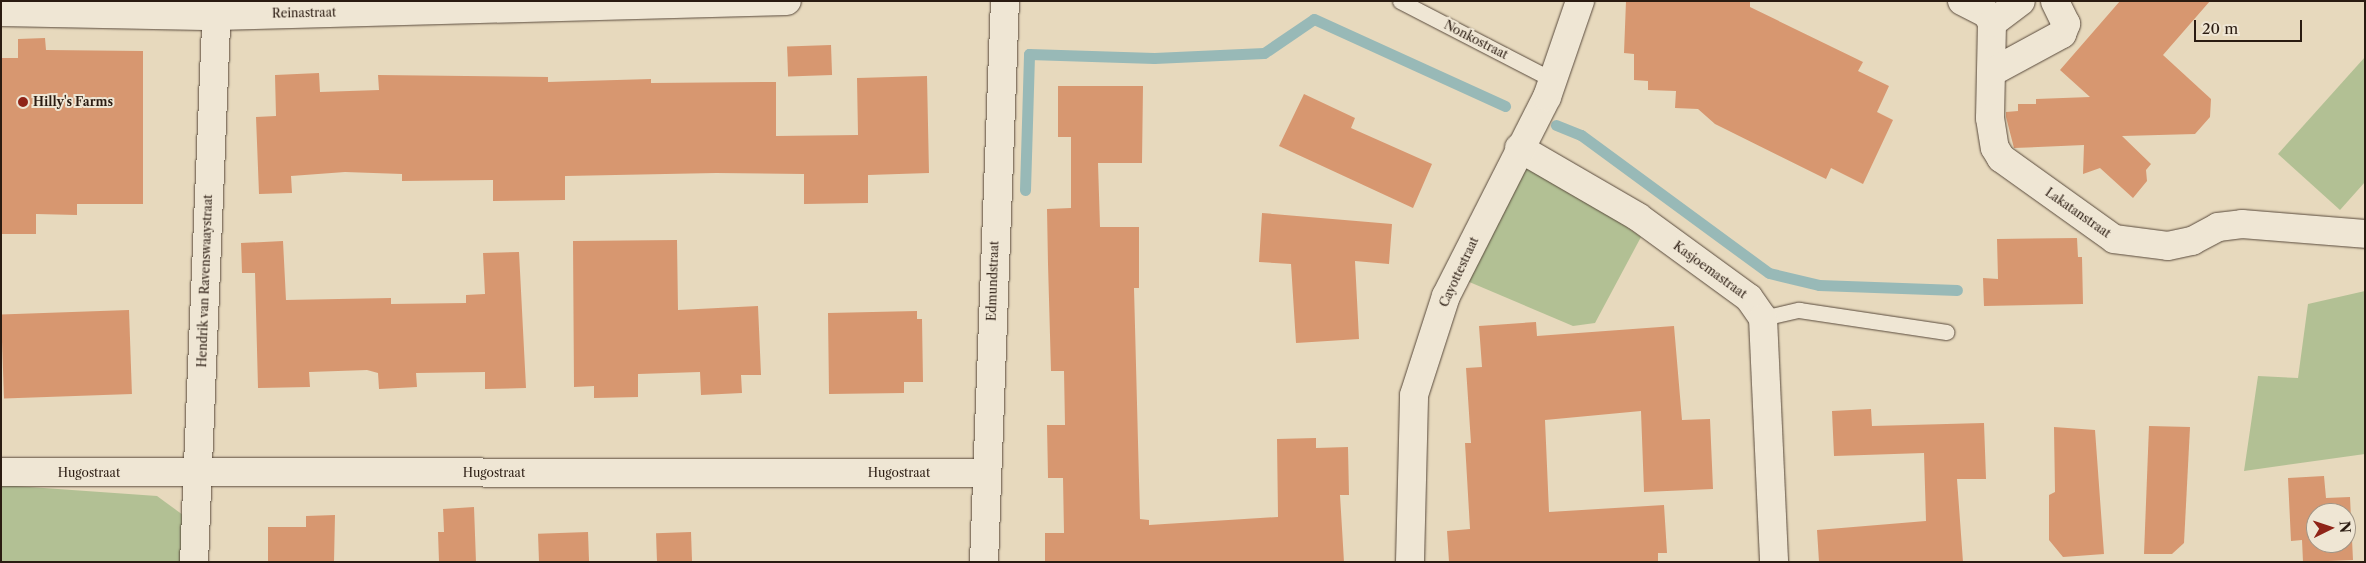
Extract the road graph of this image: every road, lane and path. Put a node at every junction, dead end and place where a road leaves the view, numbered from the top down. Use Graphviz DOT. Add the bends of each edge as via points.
graph roads {
  1 [pos="787,1"];
  2 [pos="1005,1"];
  3 [pos="1400,1"];
  4 [pos="1580,1"];
  5 [pos="1962,1"];
  6 [pos="2021,1"];
  7 [pos="2055,1"];
  8 [pos="217,8"];
  9 [pos="1,12"];
  10 [pos="1992,23"];
  11 [pos="1992,72"];
  12 [pos="1552,80"];
  13 [pos="1519,148"];
  14 [pos="2365,234"];
  15 [pos="1763,318"];
  16 [pos="1946,332"];
  17 [pos="1,472"];
  18 [pos="987,473"];
  19 [pos="197,474"];
  20 [pos="194,562"];
  21 [pos="984,562"];
  22 [pos="1410,562"];
  23 [pos="1774,562"];
  1 -- 8 [label="street, Reinastraat"];
  2 -- 18 [label="street, Edmundstraat"];
  3 -- 12 [label="lane, Nonkostraat"];
  4 -- 12 [label="street, Cayottestraat"];
  5 -- 10 [label="street" via="1987,14"];
  6 -- 10 [label="street"];
  7 -- 11 [label="street" via="2066,24 2062,34"];
  8 -- 9 [label="street, Reinastraat"];
  8 -- 19 [label="street, Hendrik van Ravenswaaystraat"];
  10 -- 11 [label="street, Lakatanstraat"];
  11 -- 14 [label="street, Lakatanstraat" via="1990,118 1995,148 2002,158 2114,239 2168,246 2192,241 2218,227 2242,224"];
  12 -- 13 [label="street, Cayottestraat"];
  13 -- 15 [label="street, Kasjoemastraat" via="1638,217 1749,298"];
  13 -- 22 [label="street, Cayottestraat" via="1446,296 1414,394"];
  15 -- 16 [label="lane" via="1799,310"];
  15 -- 23 [label="street"];
  17 -- 19 [label="street, Hugostraat"];
  18 -- 19 [label="street, Hugostraat"];
  18 -- 21 [label="street, Edmundstraat"];
  19 -- 20 [label="street, Hendrik van Ravenswaaystraat"];
}
